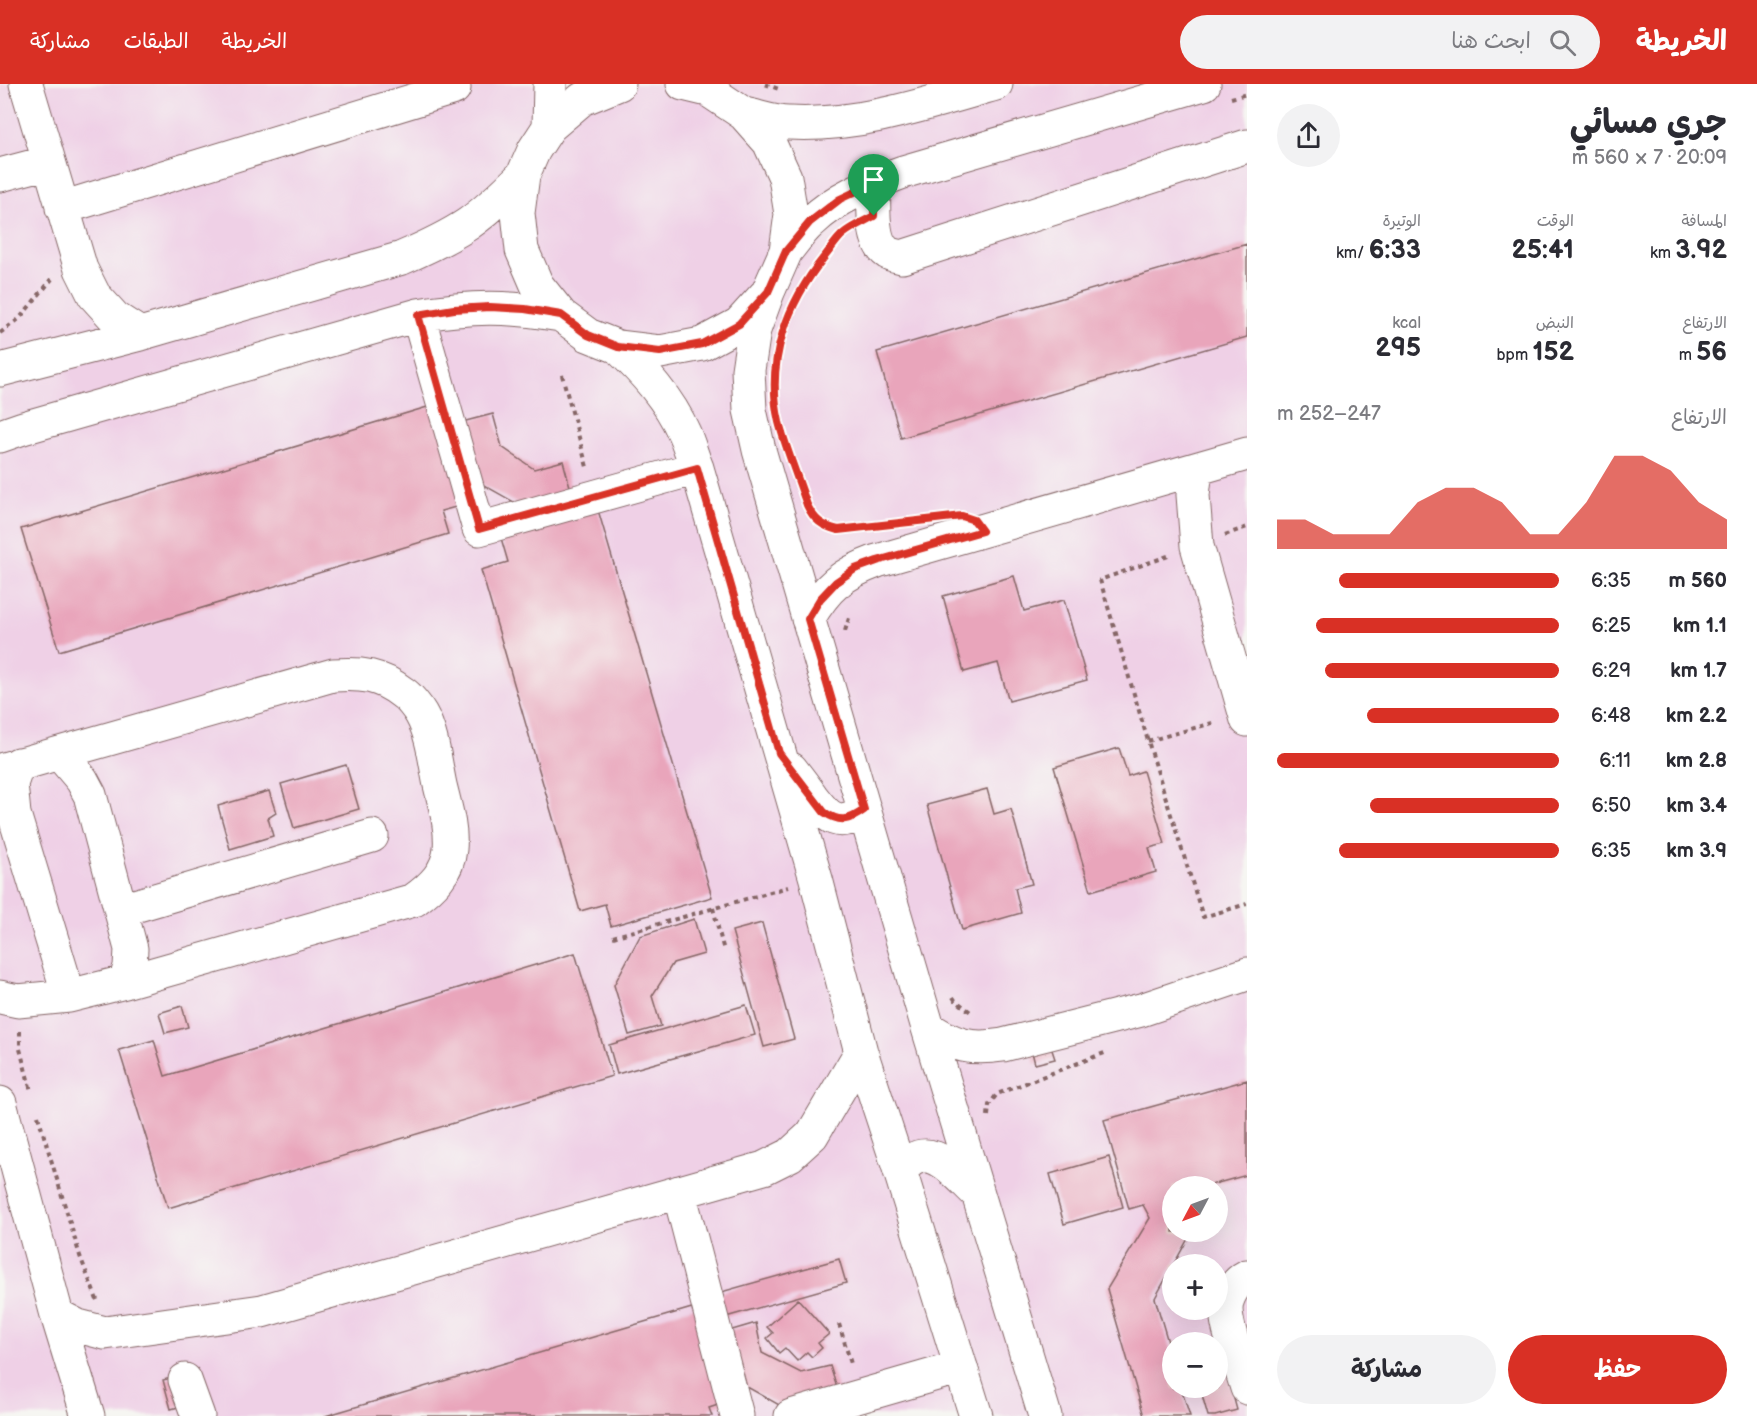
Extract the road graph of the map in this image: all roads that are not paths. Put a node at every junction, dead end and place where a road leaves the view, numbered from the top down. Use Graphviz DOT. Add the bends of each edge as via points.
graph roads {
  1 [pos="26,84"];
  2 [pos="550,84"];
  3 [pos="619,84"];
  4 [pos="682,84"];
  5 [pos="996,84"];
  6 [pos="454,88"];
  7 [pos="1214,92"];
  8 [pos="744,114"];
  9 [pos="549,128"];
  10 [pos="1247,146"];
  11 [pos="49,162"];
  12 [pos="0,175"];
  13 [pos="524,175"];
  14 [pos="874,183"];
  15 [pos="62,208"];
  16 [pos="786,251"];
  17 [pos="768,292"];
  18 [pos="418,315"];
  19 [pos="561,315"];
  20 [pos="140,334"];
  21 [pos="618,347"];
  22 [pos="0,370"];
  23 [pos="0,436"];
  24 [pos="1247,454"];
  25 [pos="697,468"];
  26 [pos="1196,469"];
  27 [pos="808,619"];
  28 [pos="1246,717"];
  29 [pos="779,753"];
  30 [pos="60,754"];
  31 [pos="5,766"];
  32 [pos="864,810"];
  33 [pos="372,836"];
  34 [pos="121,910"];
  35 [pos="1247,974"];
  36 [pos="125,982"];
  37 [pos="69,996"];
  38 [pos="9,999"];
  39 [pos="928,1028"];
  40 [pos="861,1052"];
  41 [pos="0,1103"];
  42 [pos="8,1148"];
  43 [pos="900,1171"];
  44 [pos="679,1192"];
  45 [pos="978,1194"];
  46 [pos="1247,1276"];
  47 [pos="57,1316"];
  48 [pos="961,1367"];
  49 [pos="185,1380"];
  50 [pos="1247,1388"];
  51 [pos="87,1416"];
  52 [pos="198,1416"];
  53 [pos="737,1416"];
  54 [pos="791,1416"];
  55 [pos="976,1416"];
  56 [pos="1044,1416"];
  1 -- 11 [label="street"];
  2 -- 9 [label="street"];
  3 -- 9 [label="street" via="582,99"];
  4 -- 8 [label="street" via="708,90"];
  5 -- 8 [label="street" via="886,114 837,121 788,123"];
  6 -- 15 [label="street"];
  7 -- 14 [label="street" via="903,172"];
  8 -- 16 [label="street" via="769,142 784,177 791,214"];
  9 -- 13 [label="street"];
  10 -- 14 [label="street" via="902,257 887,253 878,242"];
  11 -- 12 [label="street"];
  11 -- 15 [label="street"];
  13 -- 19 [label="street" via="518,213 522,250 537,285"];
  13 -- 20 [label="street" via="468,224 402,258"];
  14 -- 16 [label="street" via="840,199 810,222"];
  15 -- 20 [label="street" via="81,269 94,295 115,318"];
  16 -- 17 [label="street"];
  17 -- 21 [label="street" via="739,324 702,344 660,352"];
  17 -- 27 [label="street" via="754,330 748,370 750,410"];
  18 -- 19 [label="street" via="490,307"];
  18 -- 23 [label="street"];
  18 -- 25 [label="street" via="479,529"];
  19 -- 21 [label="street" via="588,335"];
  20 -- 22 [label="street"];
  21 -- 25 [label="street" via="666,401"];
  24 -- 26 [label="street"];
  25 -- 29 [label="street"];
  26 -- 27 [label="street" via="855,569 820,599"];
  26 -- 28 [label="street" via="1193,495 1197,546"];
  27 -- 32 [label="street"];
  29 -- 32 [label="street" via="824,812 844,820"];
  29 -- 40 [label="street"];
  30 -- 31 [label="street"];
  30 -- 34 [label="street" via="90,795"];
  30 -- 36 [label="street" via="333,675 359,673 383,680 405,694 421,713 430,737 450,829 450,850 444,870 431,888 414,900"];
  31 -- 37 [label="street" via="14,814"];
  32 -- 39 [label="street"];
  33 -- 34 [label="street"];
  34 -- 36 [label="street" via="131,950"];
  35 -- 39 [label="street" via="1141,1010 1003,1045 964,1046"];
  36 -- 37 [label="street"];
  37 -- 38 [label="street"];
  39 -- 45 [label="street"];
  40 -- 43 [label="street"];
  40 -- 44 [label="street" via="812,1135 790,1155 764,1168"];
  41 -- 42 [label="street"];
  42 -- 47 [label="street"];
  43 -- 45 [label="street" via="917,1156 928,1155 948,1166"];
  43 -- 48 [label="street"];
  44 -- 47 [label="street" via="262,1311 105,1333"];
  44 -- 53 [label="street"];
  45 -- 56 [label="street"];
  46 -- 50 [label="street" via="1231,1292 1226,1309"];
  47 -- 51 [label="street"];
  48 -- 54 [label="street"];
  48 -- 55 [label="street"];
  49 -- 52 [label="street"];
}
